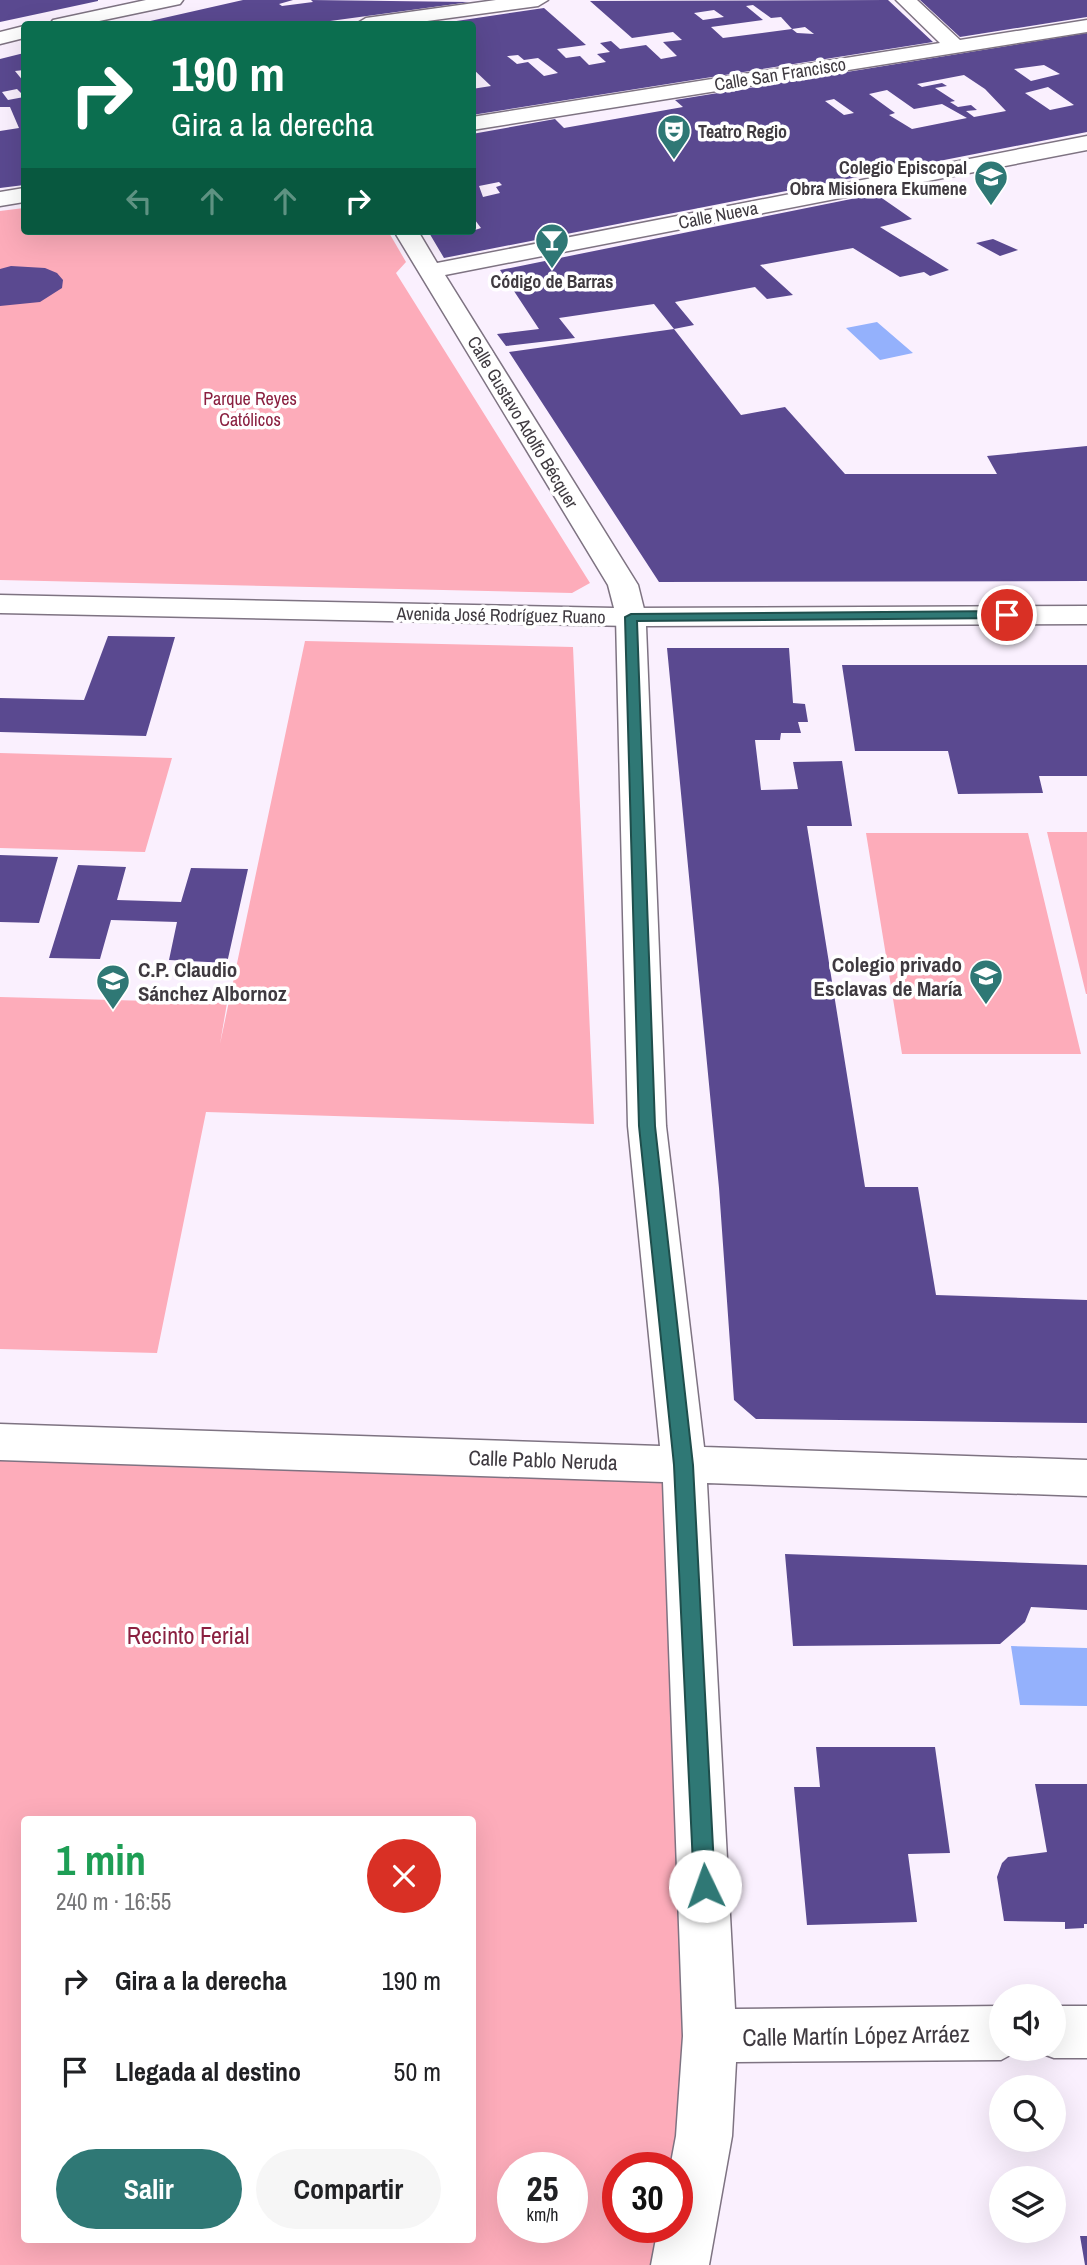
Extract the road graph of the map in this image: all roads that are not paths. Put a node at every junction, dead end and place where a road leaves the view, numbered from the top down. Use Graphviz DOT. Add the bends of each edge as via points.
graph roads {
  1 [pos="173,0"];
  2 [pos="538,0"];
  3 [pos="906,0"];
  4 [pos="109,20"];
  5 [pos="388,21"];
  6 [pos="1087,26"];
  7 [pos="21,33"];
  8 [pos="0,38"];
  9 [pos="954,46"];
  10 [pos="476,123"];
  11 [pos="1087,143"];
  12 [pos="21,196"];
  13 [pos="0,199"];
  14 [pos="408,235"];
  15 [pos="431,271"];
  16 [pos="0,604"];
  17 [pos="1087,615"];
  18 [pos="631,617"];
  19 [pos="0,1442"];
  20 [pos="684,1465"];
  21 [pos="1087,1478"];
  22 [pos="1066,2032"];
  23 [pos="1087,2032"];
  24 [pos="989,2033"];
  25 [pos="710,2036"];
  26 [pos="680,2265"];
  1 -- 4 [label="street"];
  2 -- 5 [label="street"];
  3 -- 9 [label="street"];
  6 -- 9 [label="street, Calle San Francisco"];
  7 -- 8 [label="street"];
  9 -- 10 [label="street, Calle San Francisco"];
  11 -- 15 [label="street, Calle Nueva"];
  12 -- 13 [label="street"];
  14 -- 15 [label="street, Calle Gustavo Adolfo Bécquer"];
  15 -- 18 [label="street, Calle Gustavo Adolfo Bécquer" via="622,585"];
  16 -- 18 [label="street, Avenida José Rodríguez Ruano"];
  17 -- 18 [label="street, Avenida José Rodríguez Ruano"];
  18 -- 20 [label="street, Calle Gustavo Adolfo Bécquer" via="647,1126"];
  19 -- 20 [label="street, Calle Pablo Neruda"];
  20 -- 21 [label="street, Calle Pablo Neruda"];
  20 -- 25 [label="street, Calle Gustavo Adolfo Bécquer"];
  22 -- 23 [label="street"];
  24 -- 25 [label="street, Calle Martín López Arráez"];
  25 -- 26 [label="street, Calle Gustavo Adolfo Bécquer" via="705,2136"];
}
